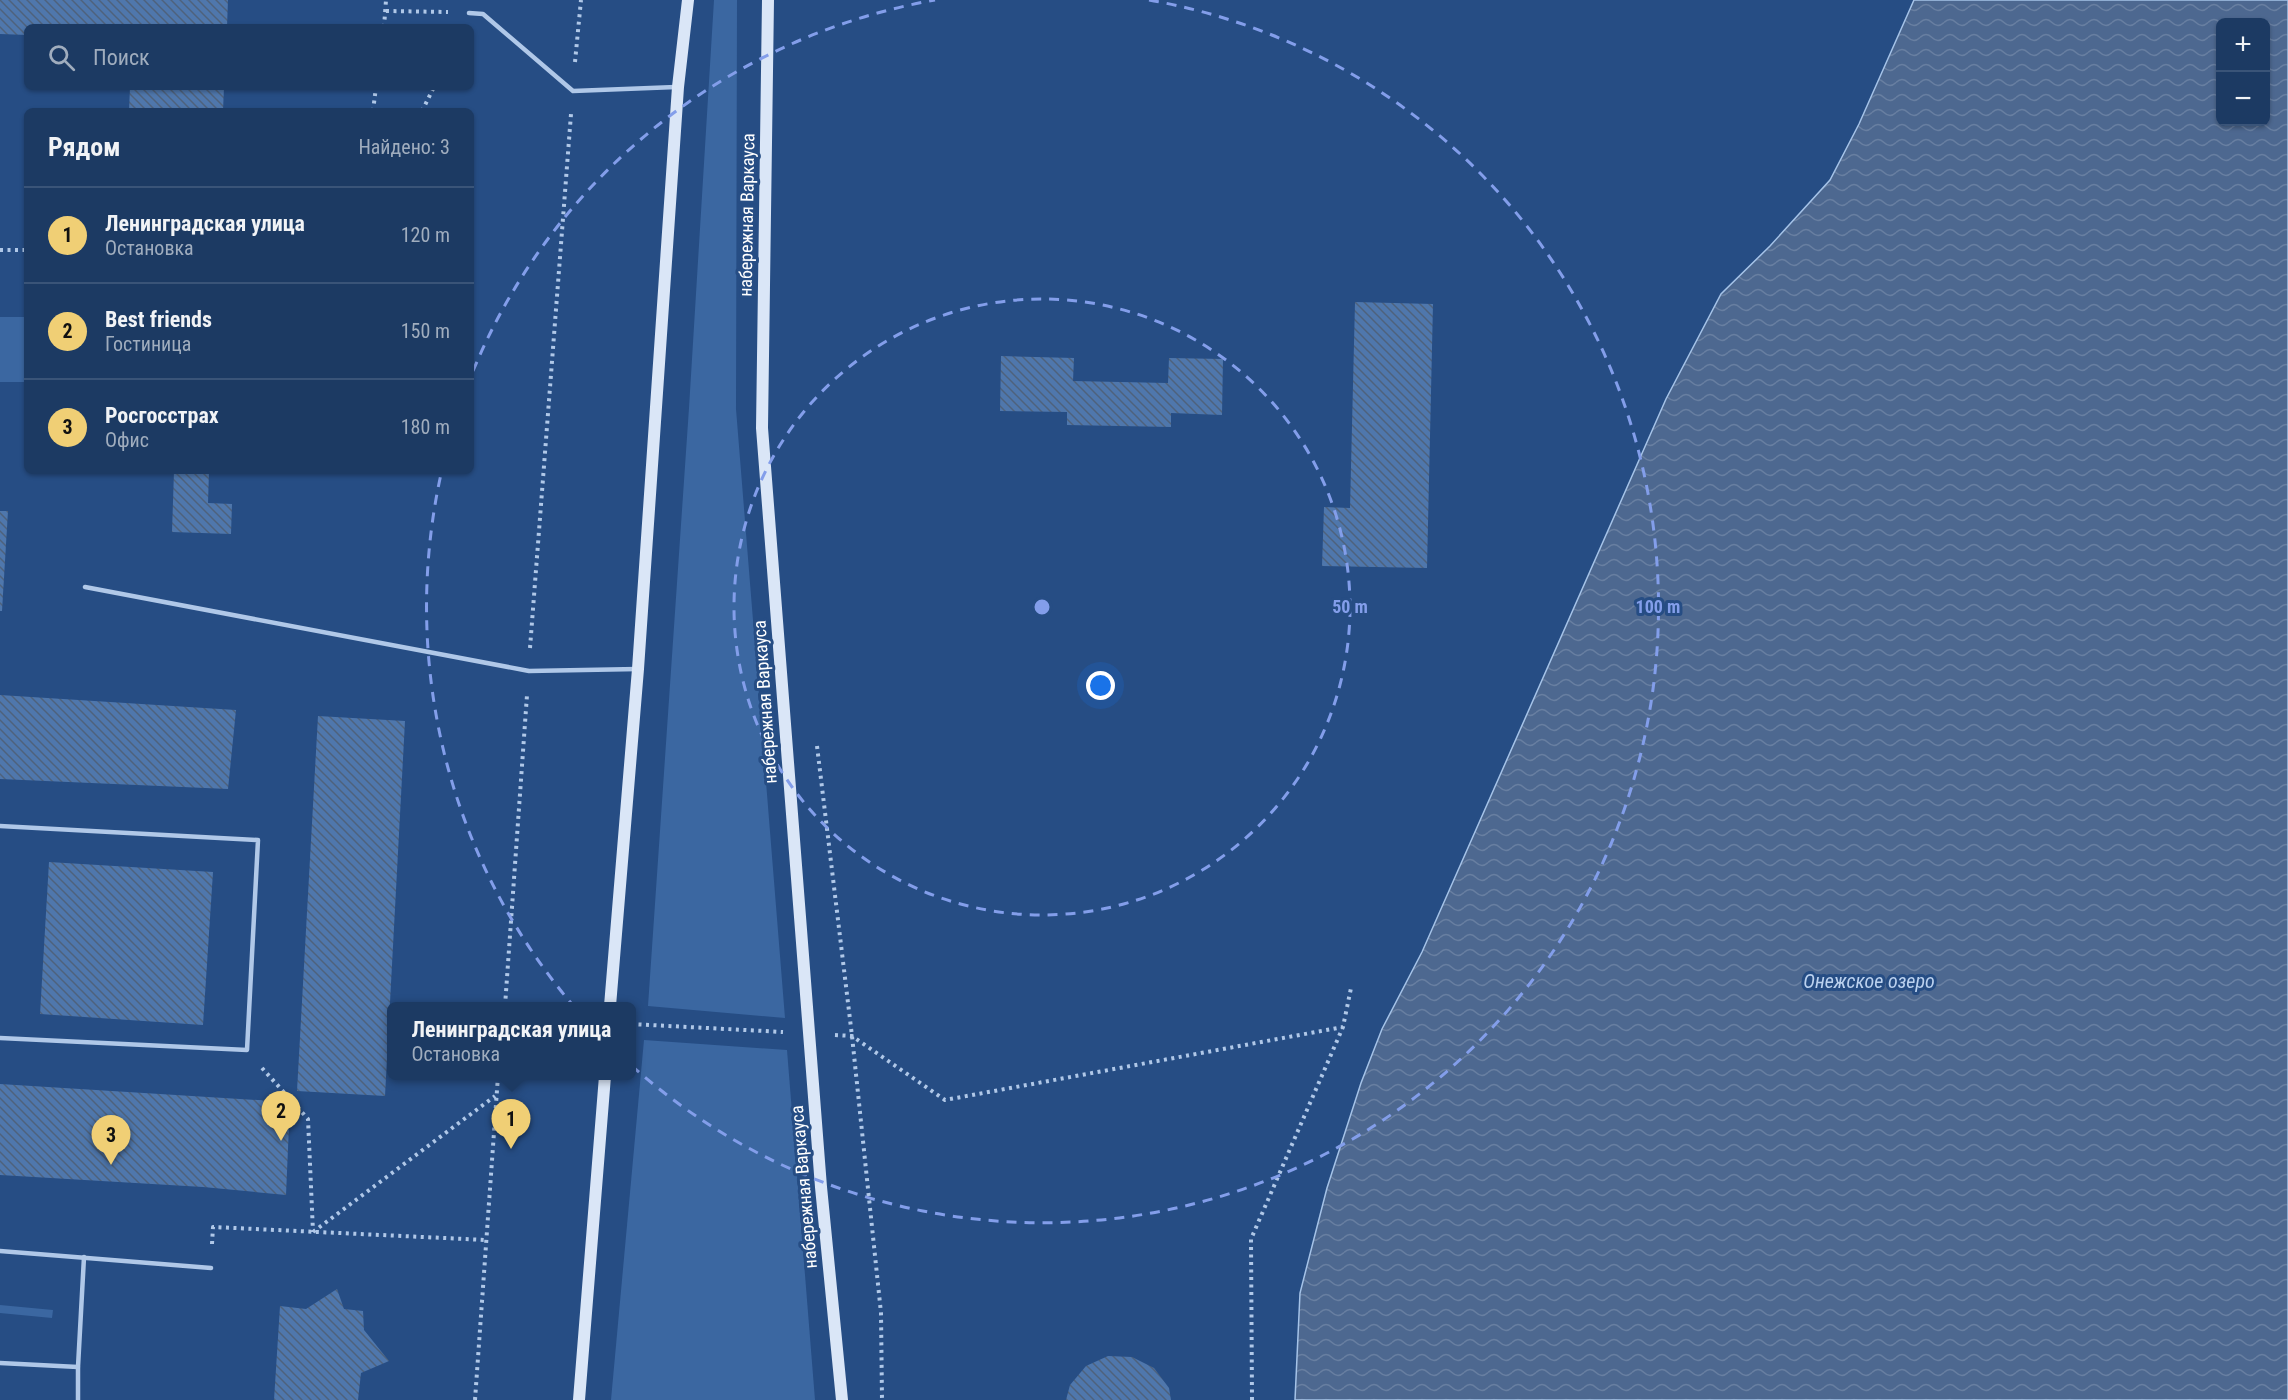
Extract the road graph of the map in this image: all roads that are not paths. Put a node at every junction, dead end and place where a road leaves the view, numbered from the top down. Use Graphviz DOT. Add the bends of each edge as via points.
graph roads {
  1 [pos="688,0"];
  2 [pos="768,0"];
  3 [pos="469,13"];
  4 [pos="678,87"];
  5 [pos="85,587"];
  6 [pos="638,669"];
  7 [pos="0,826"];
  8 [pos="610,1002"];
  9 [pos="0,1038"];
  10 [pos="604,1080"];
  11 [pos="0,1251"];
  12 [pos="84,1257"];
  13 [pos="211,1268"];
  14 [pos="0,1363"];
  15 [pos="78,1367"];
  16 [pos="78,1400"];
  17 [pos="579,1400"];
  18 [pos="842,1400"];
  1 -- 4 [label="main road"];
  2 -- 18 [label="main road, набережная Варкауса" via="762,429"];
  3 -- 4 [label="lane" via="483,14 573,91"];
  4 -- 6 [label="main road"];
  5 -- 6 [label="lane" via="529,670"];
  6 -- 8 [label="main road"];
  7 -- 9 [label="lane" via="258,840 247,1050"];
  10 -- 17 [label="main road"];
  11 -- 12 [label="lane"];
  12 -- 13 [label="lane"];
  12 -- 15 [label="lane"];
  14 -- 15 [label="lane"];
  15 -- 16 [label="lane"];
}
